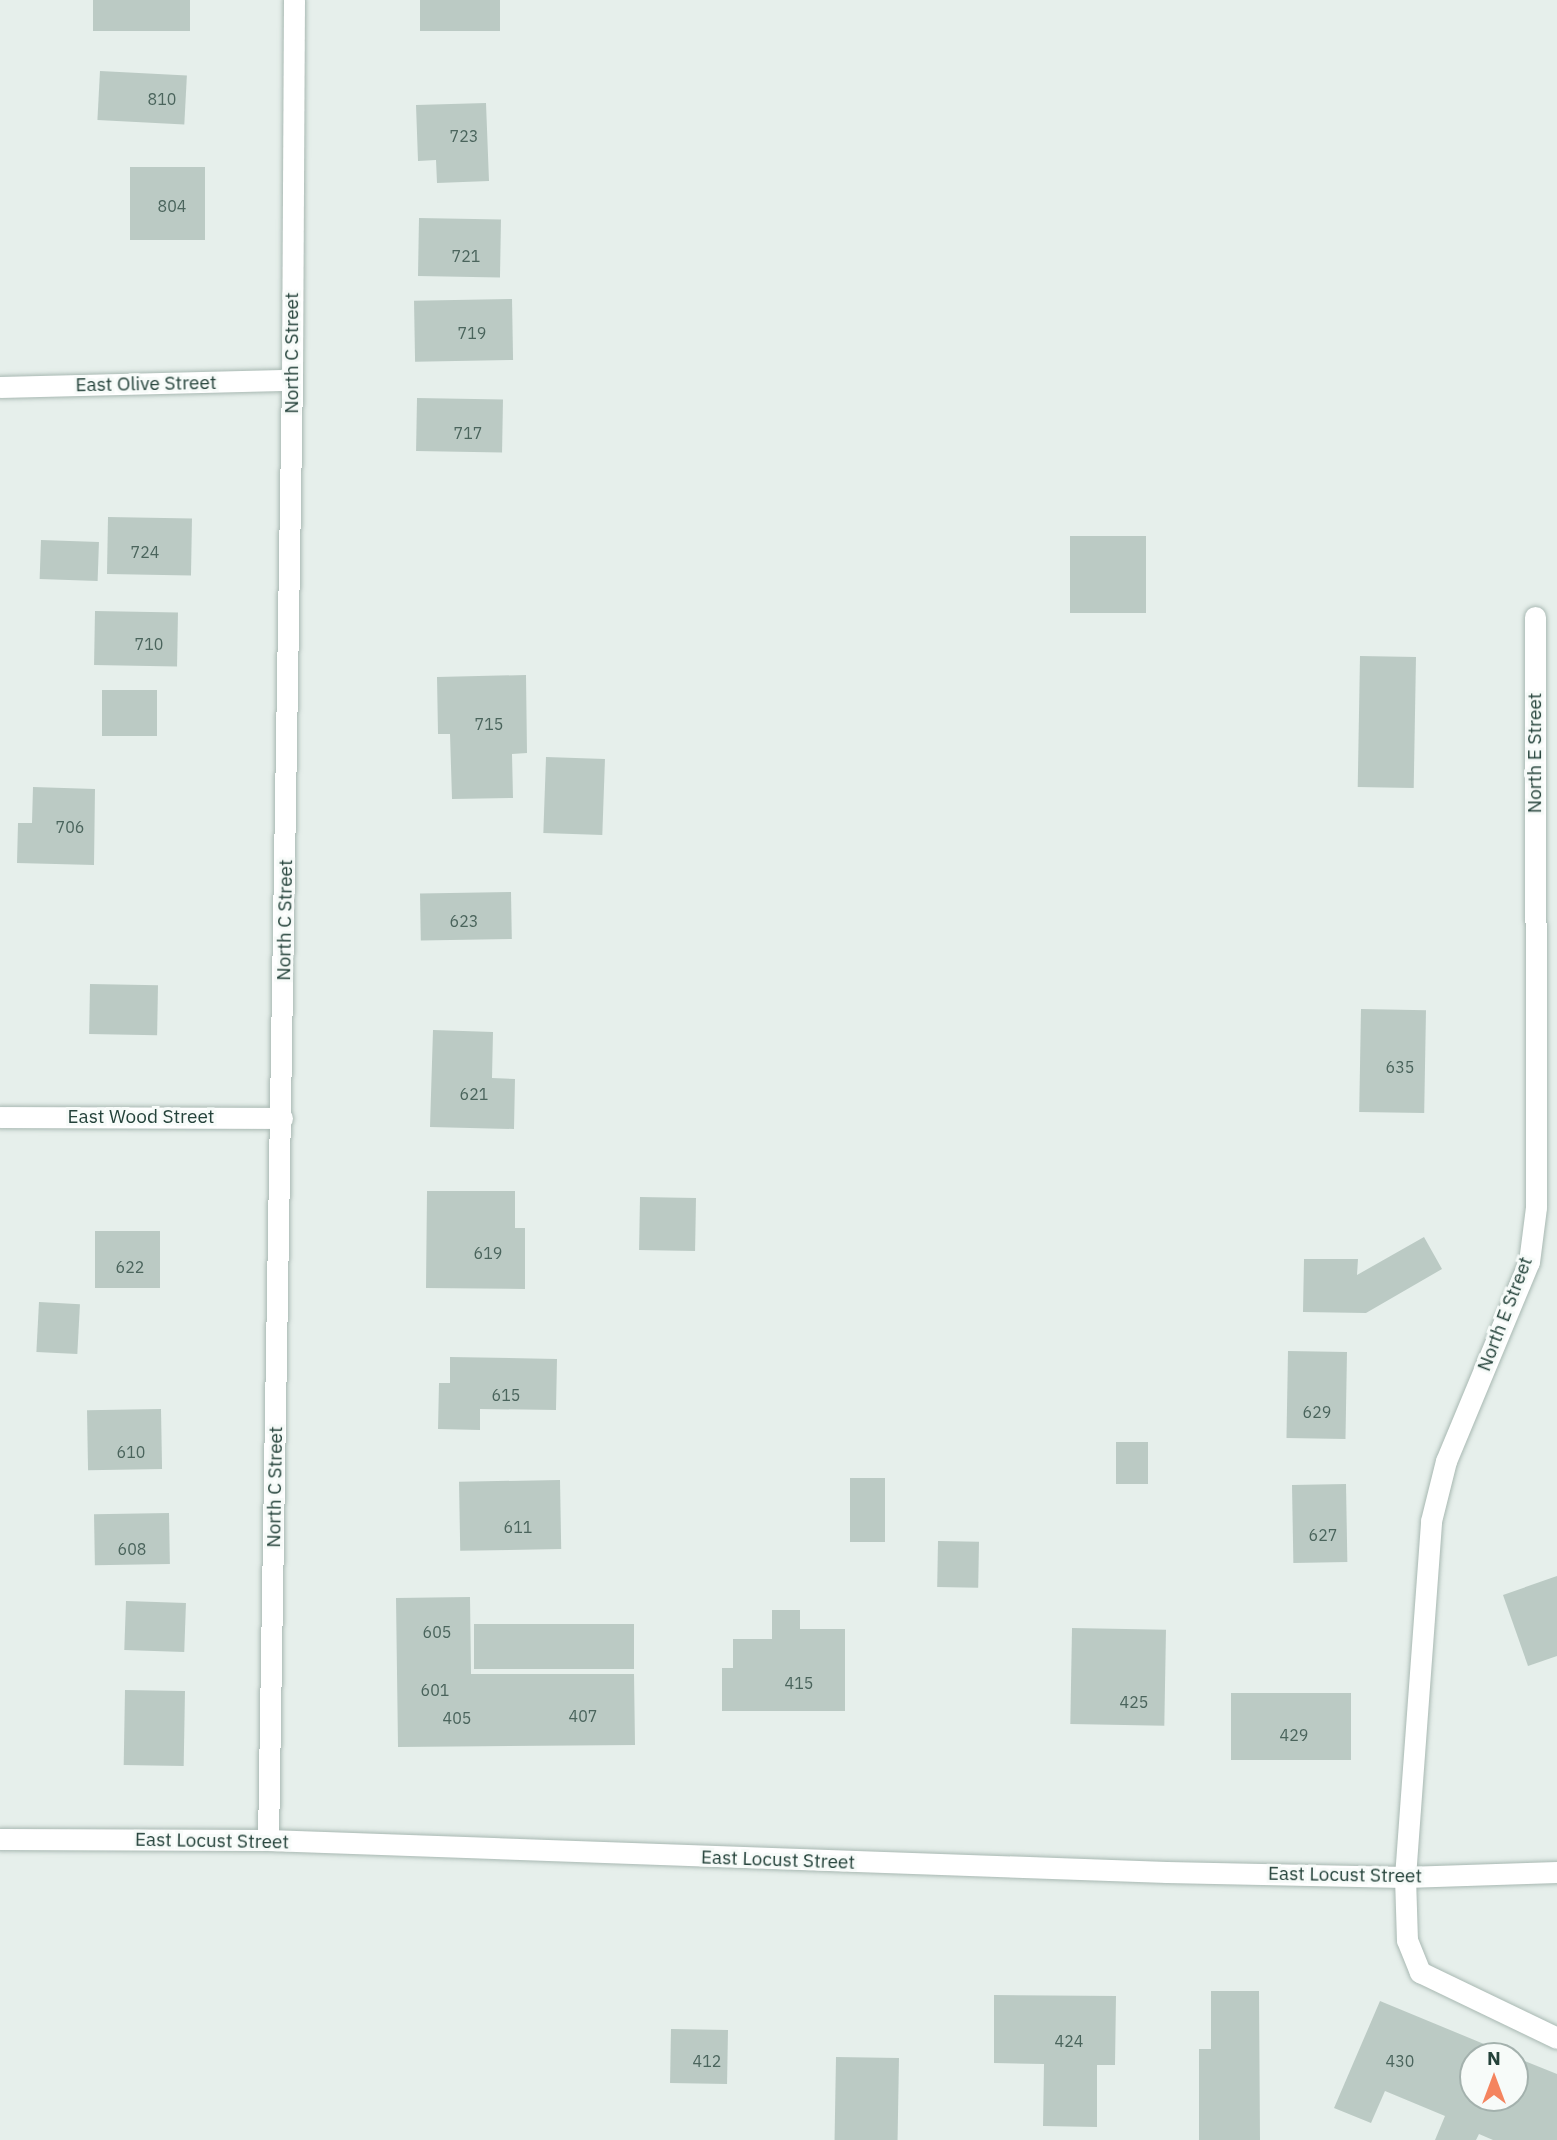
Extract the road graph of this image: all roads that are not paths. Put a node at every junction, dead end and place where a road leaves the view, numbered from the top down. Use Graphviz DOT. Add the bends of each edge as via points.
graph roads {
  1 [pos="294,0"];
  2 [pos="292,380"];
  3 [pos="0,387"];
  4 [pos="1535,617"];
  5 [pos="0,1117"];
  6 [pos="282,1118"];
  7 [pos="0,1839"];
  8 [pos="268,1840"];
  9 [pos="1557,1872"];
  10 [pos="1405,1877"];
  11 [pos="1557,2038"];
  1 -- 2 [label="street, North C Street"];
  2 -- 3 [label="street, East Olive Street"];
  2 -- 6 [label="street, North C Street"];
  4 -- 10 [label="street, North E Street" via="1536,1206 1529,1262 1446,1461 1431,1521"];
  5 -- 6 [label="street, East Wood Street"];
  6 -- 8 [label="street, North C Street"];
  7 -- 8 [label="street, East Locust Street"];
  8 -- 10 [label="street, East Locust Street" via="948,1866"];
  9 -- 10 [label="street, East Locust Street"];
  10 -- 11 [label="street, North E Street" via="1407,1940 1420,1972"];
}
